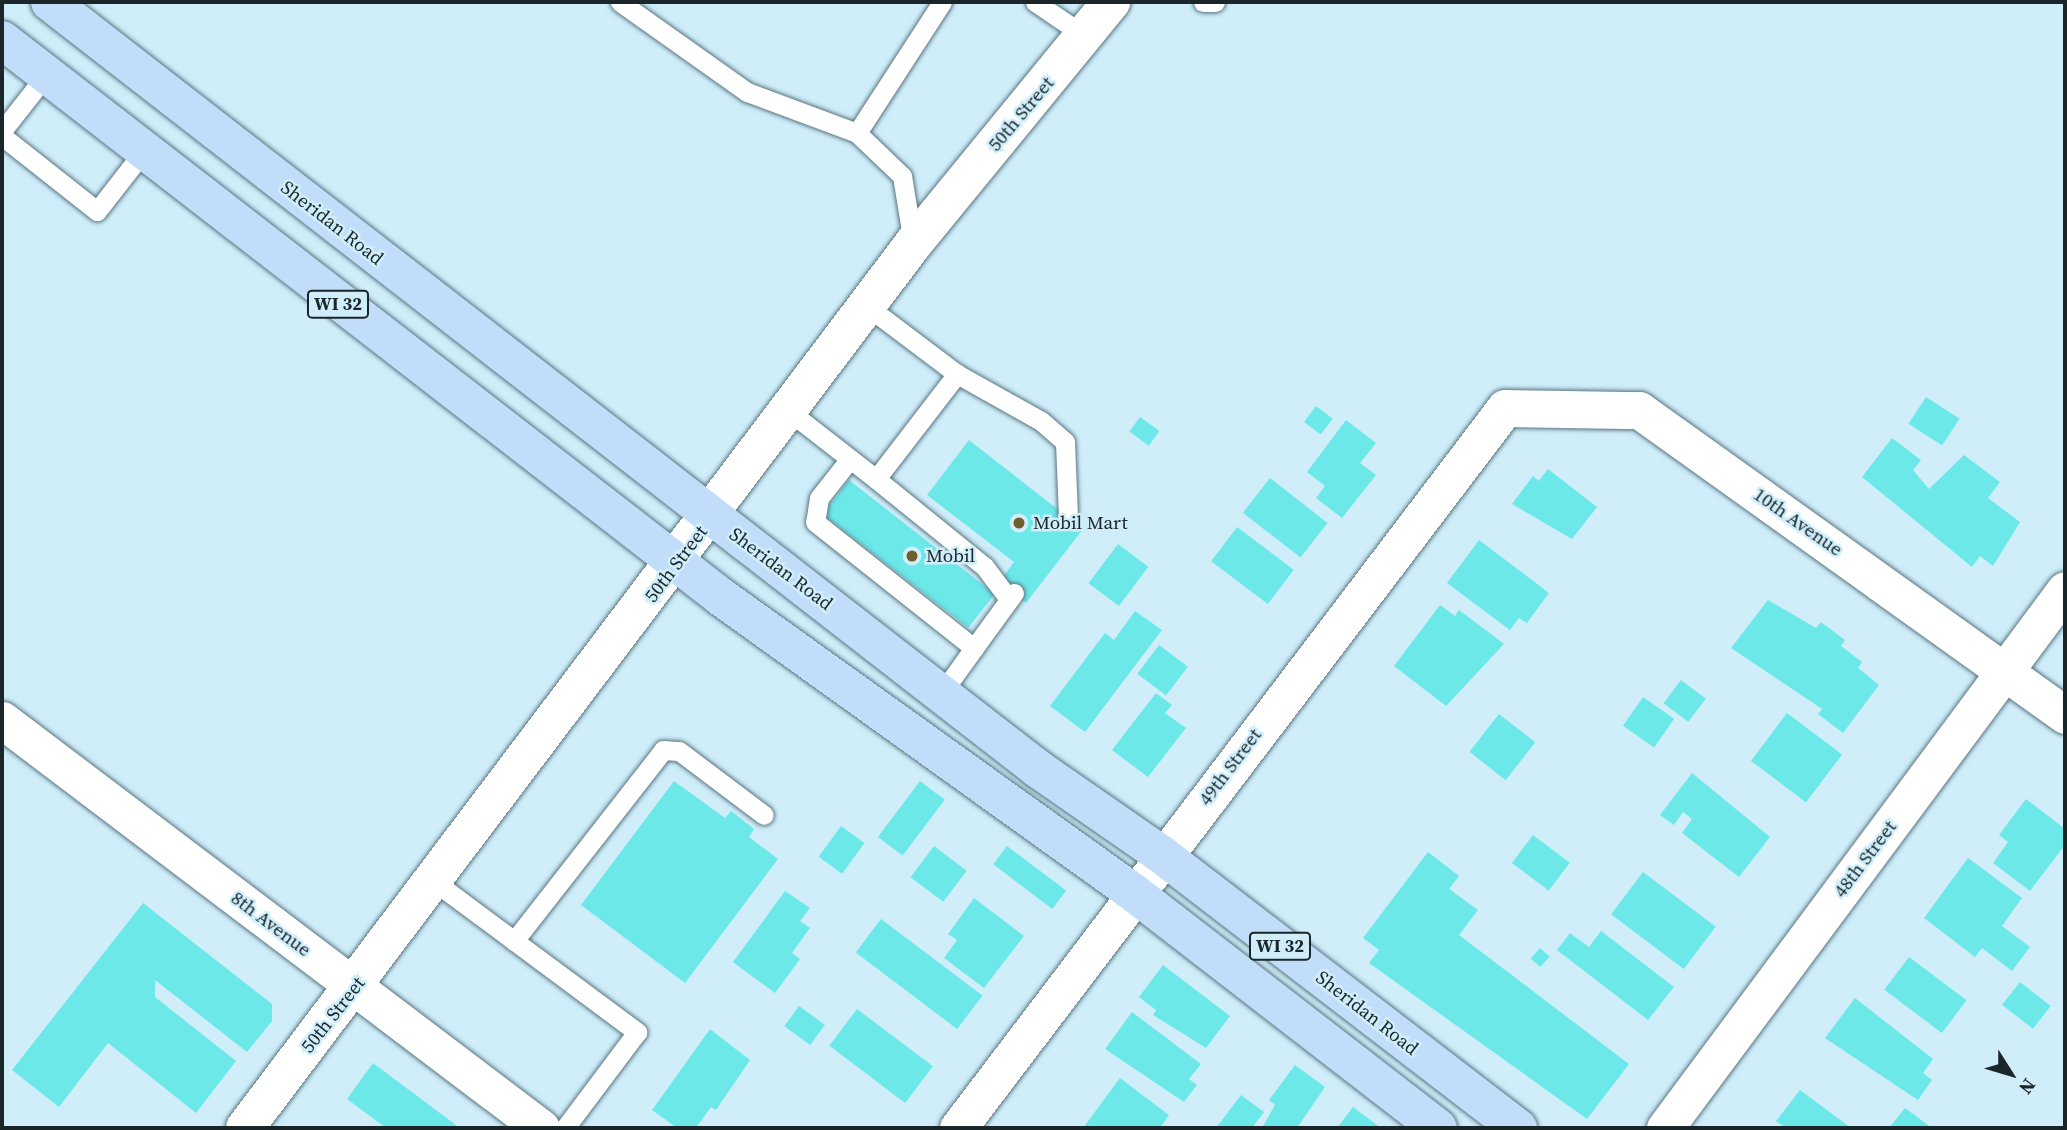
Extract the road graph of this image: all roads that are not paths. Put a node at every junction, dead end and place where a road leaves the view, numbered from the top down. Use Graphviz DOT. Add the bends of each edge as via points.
graph roads {
  1 [pos="50,2"];
  2 [pos="620,2"];
  3 [pos="942,2"];
  4 [pos="1035,2"];
  5 [pos="1110,2"];
  6 [pos="1203,2"];
  7 [pos="1215,2"];
  8 [pos="1085,36"];
  9 [pos="2,40"];
  10 [pos="46,75"];
  11 [pos="857,133"];
  12 [pos="2,134"];
  13 [pos="143,152"];
  14 [pos="913,244"];
  15 [pos="869,307"];
  16 [pos="957,374"];
  17 [pos="1504,408"];
  18 [pos="790,412"];
  19 [pos="849,460"];
  20 [pos="875,489"];
  21 [pos="712,517"];
  22 [pos="1068,517"];
  23 [pos="677,563"];
  24 [pos="2065,590"];
  25 [pos="974,648"];
  26 [pos="2006,669"];
  27 [pos="941,694"];
  28 [pos="2065,715"];
  29 [pos="2,720"];
  30 [pos="764,815"];
  31 [pos="1162,855"];
  32 [pos="435,882"];
  33 [pos="1134,893"];
  34 [pos="514,941"];
  35 [pos="355,988"];
  36 [pos="245,1128"];
  37 [pos="541,1128"];
  38 [pos="565,1128"];
  39 [pos="958,1128"];
  40 [pos="1438,1128"];
  41 [pos="1518,1128"];
  42 [pos="1665,1128"];
  1 -- 21 [label="main road, Sheridan Road / WI 32"];
  2 -- 11 [label="lane" via="747,92"];
  3 -- 11 [label="lane"];
  4 -- 8 [label="lane"];
  5 -- 8 [label="street, 50th Street"];
  6 -- 7 [label="lane"];
  8 -- 14 [label="street, 50th Street"];
  9 -- 10 [label="main road, WI 32"];
  10 -- 12 [label="lane"];
  10 -- 13 [label="main road, WI 32"];
  11 -- 14 [label="lane" via="901,176"];
  12 -- 13 [label="lane" via="97,211"];
  13 -- 23 [label="main road, WI 32"];
  14 -- 15 [label="street, 50th Street"];
  15 -- 16 [label="lane"];
  15 -- 18 [label="street, 50th Street"];
  16 -- 20 [label="lane"];
  16 -- 22 [label="lane" via="1041,421 1065,442"];
  17 -- 26 [label="street, 10th Avenue" via="1639,410"];
  17 -- 31 [label="street, 49th Street"];
  18 -- 19 [label="lane"];
  18 -- 21 [label="street, 50th Street"];
  19 -- 20 [label="lane"];
  19 -- 25 [label="lane" via="819,498 815,522 870,558 944,617"];
  20 -- 25 [label="lane" via="954,552 984,566 1012,596"];
  21 -- 23 [label="street, 50th Street"];
  21 -- 27 [label="main road, Sheridan Road / WI 32"];
  23 -- 32 [label="street, 50th Street"];
  23 -- 33 [label="main road, WI 32"];
  24 -- 26 [label="street, 48th Street"];
  25 -- 27 [label="lane"];
  26 -- 28 [label="street, 10th Avenue"];
  26 -- 42 [label="street, 48th Street"];
  27 -- 31 [label="main road, Sheridan Road / WI 32"];
  29 -- 35 [label="street, 8th Avenue"];
  30 -- 34 [label="lane" via="679,751 663,750"];
  31 -- 33 [label="street, 49th Street"];
  31 -- 41 [label="main road, Sheridan Road / WI 32"];
  32 -- 34 [label="lane"];
  32 -- 35 [label="street, 50th Street"];
  33 -- 39 [label="street, 49th Street"];
  33 -- 40 [label="main road, WI 32"];
  34 -- 38 [label="lane" via="637,1032"];
  35 -- 36 [label="street, 50th Street"];
  35 -- 37 [label="street, 8th Avenue"];
}
